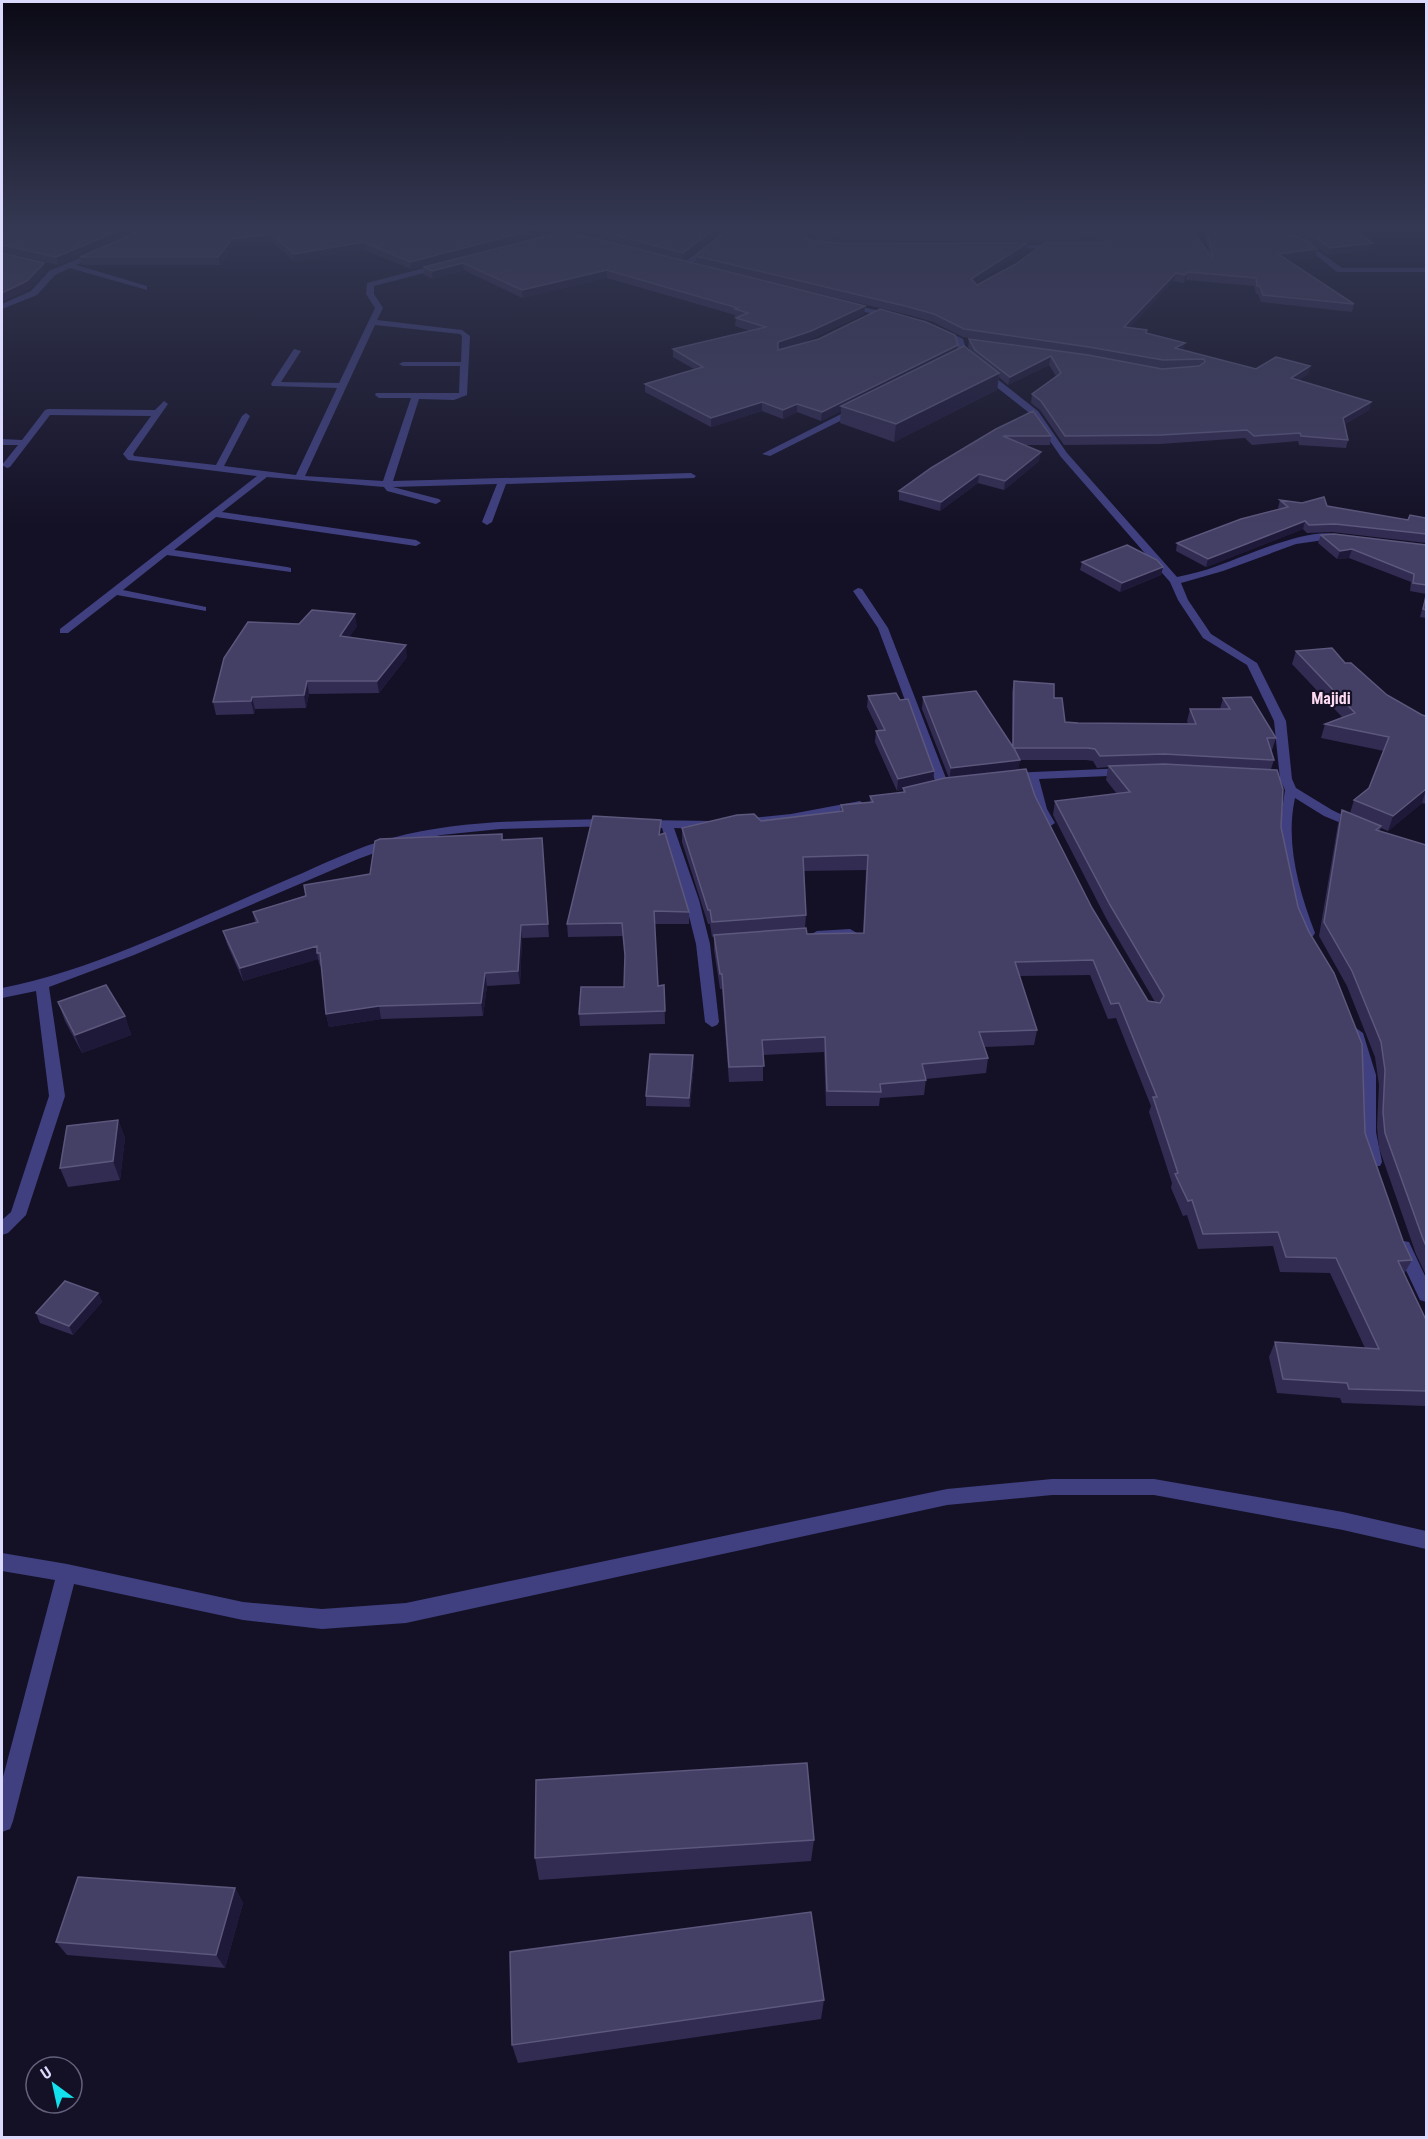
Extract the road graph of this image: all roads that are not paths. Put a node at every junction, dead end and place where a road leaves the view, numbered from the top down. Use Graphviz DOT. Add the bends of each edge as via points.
graph roads {
  1 [pos="369,329"];
  2 [pos="433,329"];
  3 [pos="935,329"];
  4 [pos="960,341"];
  5 [pos="971,343"];
  6 [pos="297,351"];
  7 [pos="964,356"];
  8 [pos="953,361"];
  9 [pos="403,364"];
  10 [pos="464,364"];
  11 [pos="342,386"];
  12 [pos="379,395"];
  13 [pos="416,396"];
  14 [pos="870,402"];
  15 [pos="56,403"];
  16 [pos="164,404"];
  17 [pos="48,412"];
  18 [pos="158,413"];
  19 [pos="246,416"];
  20 [pos="2,442"];
  21 [pos="24,443"];
  22 [pos="767,454"];
  23 [pos="7,465"];
  24 [pos="219,468"];
  25 [pos="266,474"];
  26 [pos="691,476"];
  27 [pos="299,478"];
  28 [pos="503,480"];
  29 [pos="387,484"];
  30 [pos="436,501"];
  31 [pos="214,514"];
  32 [pos="487,522"];
  33 [pos="1349,539"];
  34 [pos="416,543"];
  35 [pos="165,552"];
  36 [pos="287,570"];
  37 [pos="1175,581"];
  38 [pos="115,591"];
  39 [pos="858,591"];
  40 [pos="202,609"];
  41 [pos="64,631"];
  42 [pos="1138,772"];
  43 [pos="1032,776"];
  44 [pos="999,778"];
  45 [pos="1284,782"];
  46 [pos="943,786"];
  47 [pos="876,801"];
  48 [pos="667,825"];
  49 [pos="1372,831"];
  50 [pos="1055,836"];
  51 [pos="850,933"];
  52 [pos="805,936"];
  53 [pos="1313,945"];
  54 [pos="42,985"];
  55 [pos="2,993"];
  56 [pos="1351,1021"];
  57 [pos="712,1022"];
  58 [pos="1380,1180"];
  59 [pos="2,1229"];
  60 [pos="1399,1233"];
  61 [pos="1426,1295"];
  62 [pos="1426,1540"];
  63 [pos="2,1562"];
  64 [pos="67,1573"];
  65 [pos="2,1821"];
  1 -- 11 [label="street"];
  2 -- 10 [label="street" via="462,332 466,336"];
  3 -- 4 [label="street"];
  4 -- 5 [label="street"];
  4 -- 7 [label="street"];
  6 -- 11 [label="street" via="274,383"];
  7 -- 8 [label="street"];
  7 -- 37 [label="street" via="1031,415"];
  9 -- 10 [label="street"];
  10 -- 13 [label="street" via="463,395"];
  11 -- 27 [label="street"];
  12 -- 13 [label="street"];
  13 -- 29 [label="street"];
  14 -- 22 [label="street"];
  15 -- 17 [label="street"];
  16 -- 18 [label="street"];
  17 -- 18 [label="street"];
  17 -- 21 [label="street"];
  18 -- 24 [label="street" via="128,456"];
  19 -- 24 [label="street"];
  20 -- 21 [label="street"];
  21 -- 23 [label="street"];
  24 -- 25 [label="street"];
  25 -- 27 [label="street"];
  25 -- 31 [label="street"];
  26 -- 28 [label="street"];
  27 -- 29 [label="street"];
  28 -- 29 [label="street"];
  28 -- 32 [label="street"];
  29 -- 30 [label="street" via="390,489"];
  31 -- 34 [label="street"];
  31 -- 35 [label="street"];
  33 -- 37 [label="street" via="1332,537 1283,543 1225,567"];
  35 -- 36 [label="street"];
  35 -- 38 [label="street"];
  37 -- 45 [label="street" via="1207,636 1251,663 1280,721"];
  38 -- 40 [label="street"];
  38 -- 41 [label="street"];
  39 -- 46 [label="street" via="883,628"];
  42 -- 43 [label="street"];
  43 -- 44 [label="street"];
  43 -- 50 [label="street" via="1041,809"];
  45 -- 49 [label="street" via="1328,813"];
  45 -- 53 [label="street" via="1285,841 1303,921"];
  47 -- 48 [label="street" via="791,818 707,826"];
  48 -- 54 [label="street" via="500,825 395,840"];
  48 -- 57 [label="street" via="709,944"];
  51 -- 52 [label="street"];
  54 -- 55 [label="street"];
  54 -- 59 [label="street" via="57,1096 18,1215"];
  56 -- 58 [label="street" via="1366,1058 1369,1148"];
  60 -- 61 [label="street"];
  62 -- 64 [label="street" via="1154,1486 1052,1487 947,1497 406,1613 322,1620 243,1611"];
  63 -- 64 [label="street"];
  64 -- 65 [label="street"];
}
